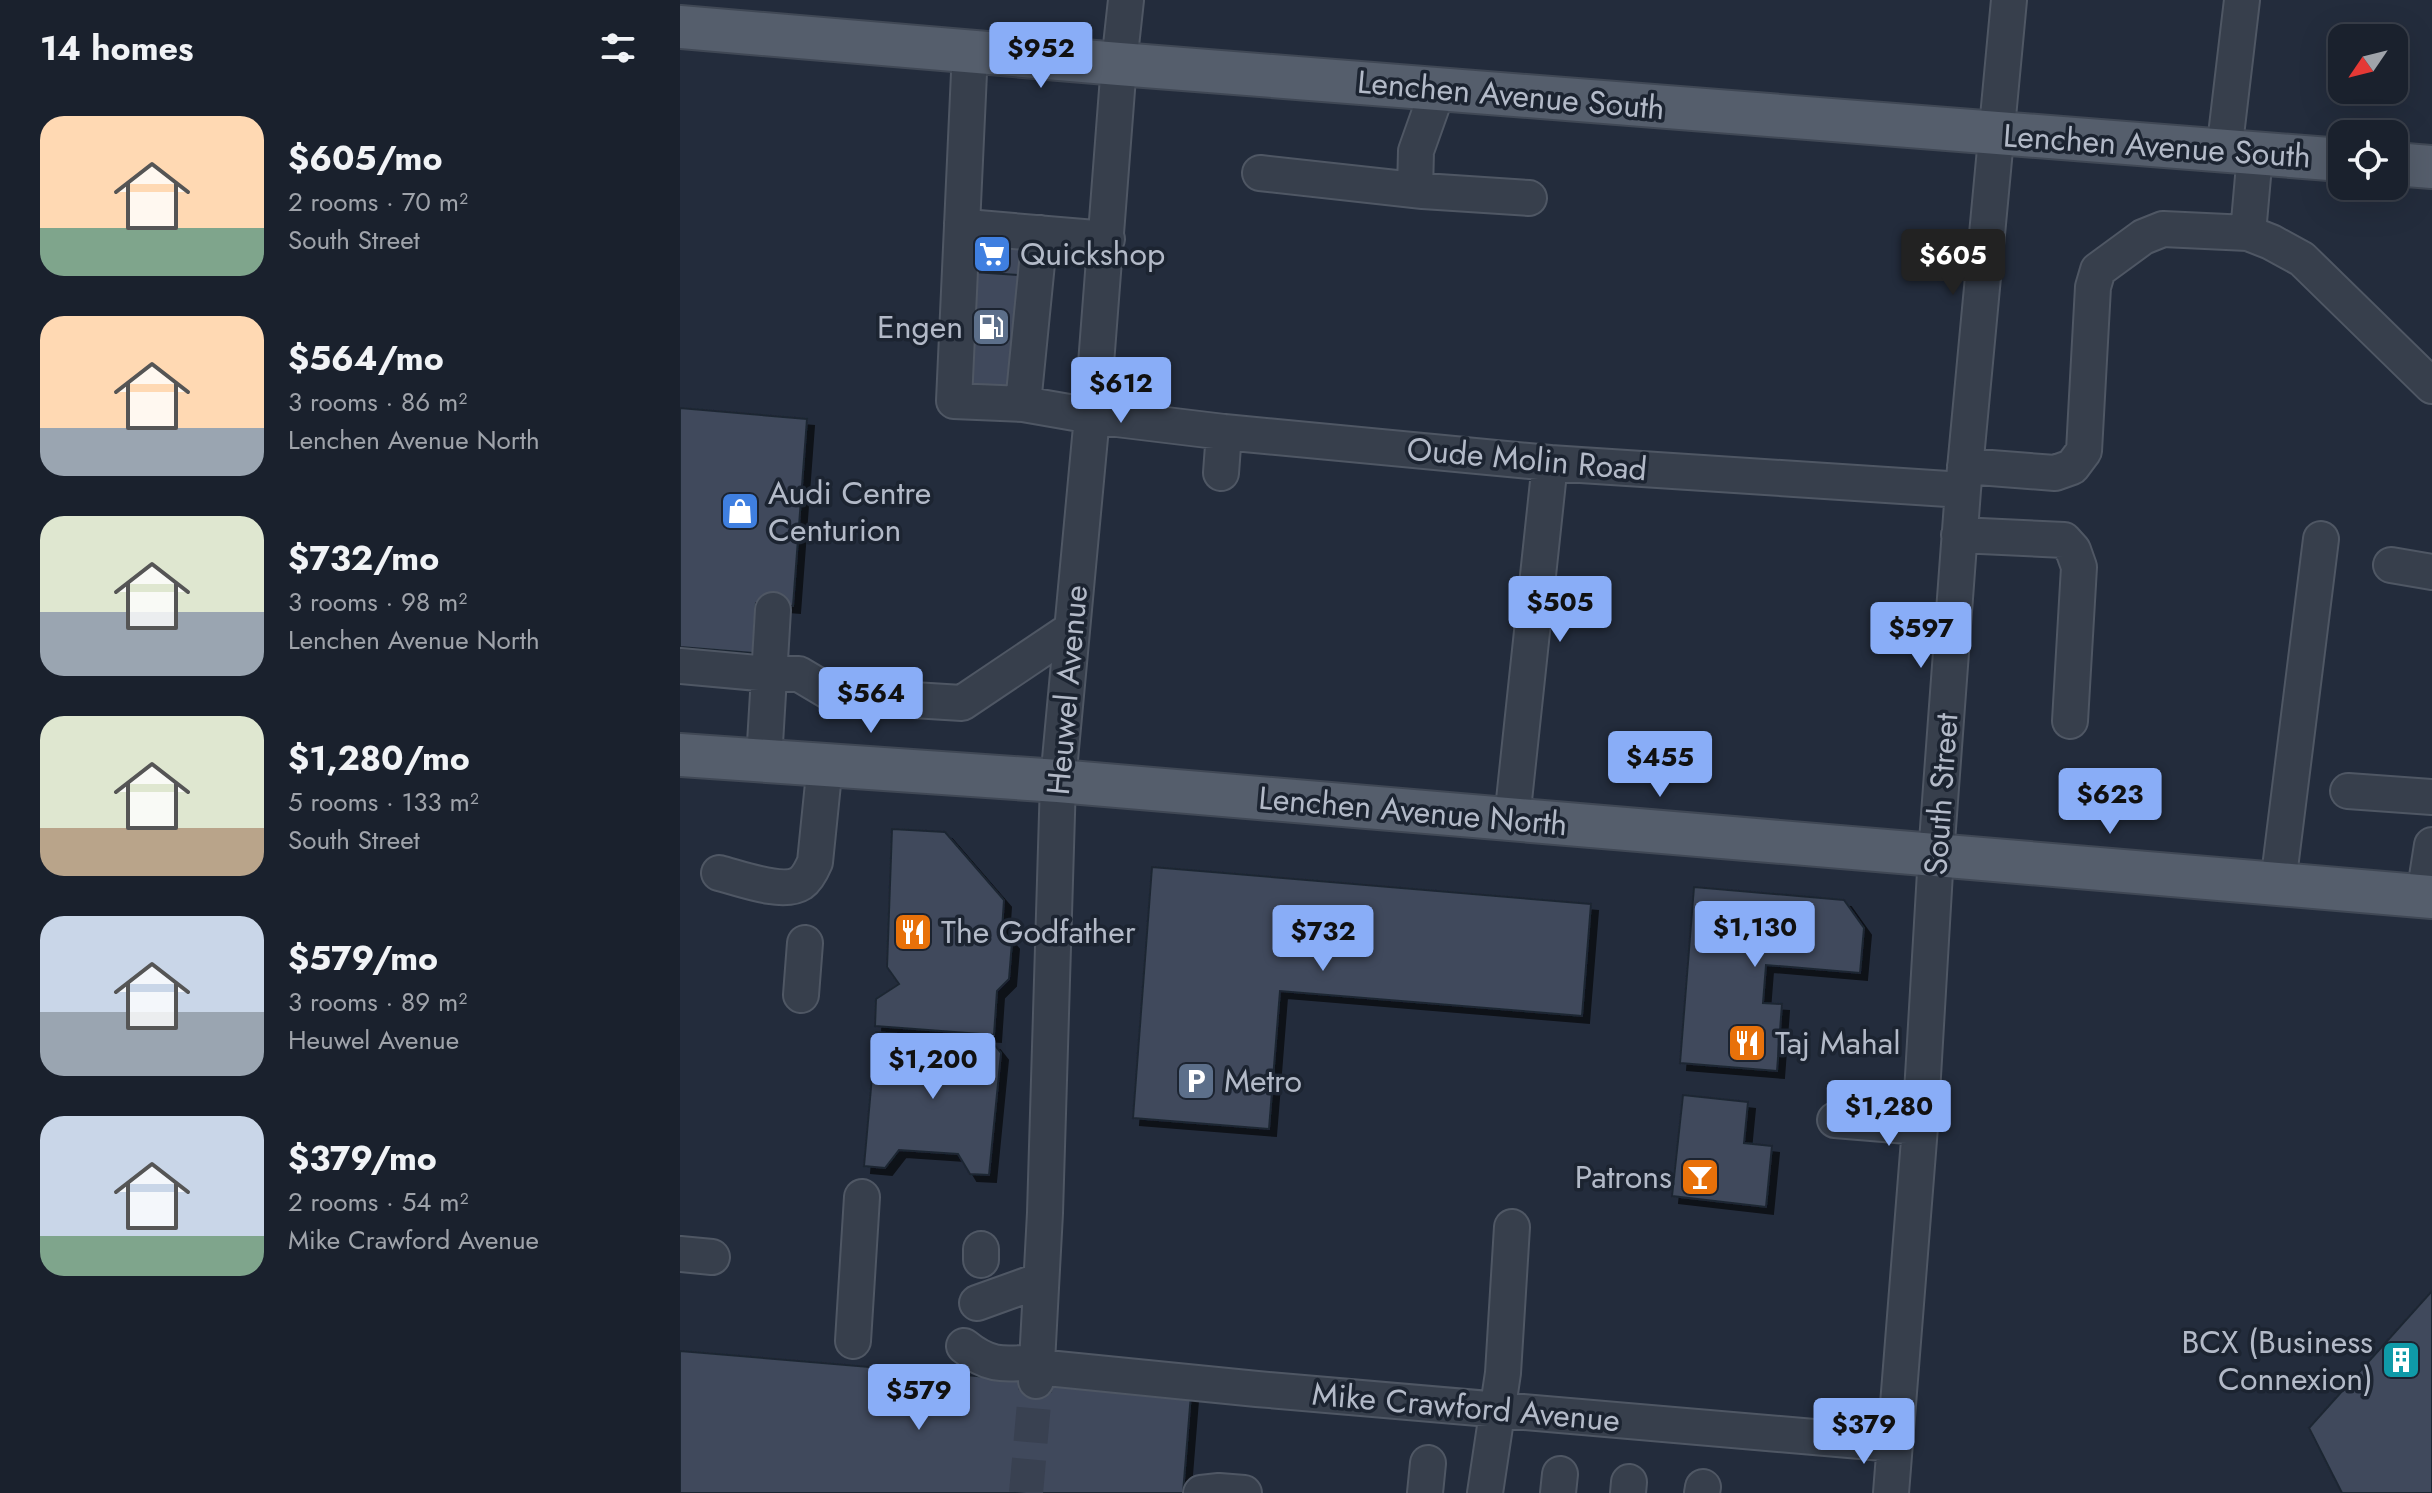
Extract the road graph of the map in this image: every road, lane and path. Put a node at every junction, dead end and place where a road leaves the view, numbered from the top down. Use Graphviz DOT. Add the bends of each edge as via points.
graph roads {
  1 [pos="1126,0"];
  2 [pos="2009,0"];
  3 [pos="2242,0"];
  4 [pos="680,27"];
  5 [pos="970,51"];
  6 [pos="1119,64"];
  7 [pos="1423,88"];
  8 [pos="1998,134"];
  9 [pos="2240,153"];
  10 [pos="2328,159"];
  11 [pos="2408,165"];
  12 [pos="2432,167"];
  13 [pos="1260,173"];
  14 [pos="1408,189"];
  15 [pos="1529,198"];
  16 [pos="962,223"];
  17 [pos="1040,233"];
  18 [pos="2248,233"];
  19 [pos="1107,239"];
  20 [pos="2432,386"];
  21 [pos="1023,404"];
  22 [pos="1092,416"];
  23 [pos="1224,432"];
  24 [pos="1550,463"];
  25 [pos="1221,473"];
  26 [pos="1964,478"];
  27 [pos="1959,535"];
  28 [pos="2321,539"];
  29 [pos="2391,565"];
  30 [pos="2432,572"];
  31 [pos="773,610"];
  32 [pos="1072,629"];
  33 [pos="680,666"];
  34 [pos="769,674"];
  35 [pos="2070,721"];
  36 [pos="680,755"];
  37 [pos="764,760"];
  38 [pos="825,764"];
  39 [pos="1058,781"];
  40 [pos="2348,791"];
  41 [pos="2432,797"];
  42 [pos="1512,819"];
  43 [pos="2432,845"];
  44 [pos="1936,855"];
  45 [pos="719,873"];
  46 [pos="2278,884"];
  47 [pos="2428,896"];
  48 [pos="805,943"];
  49 [pos="801,995"];
  50 [pos="1835,1120"];
  51 [pos="1920,1127"];
  52 [pos="862,1197"];
  53 [pos="1512,1227"];
  54 [pos="1041,1280"];
  55 [pos="977,1303"];
  56 [pos="853,1341"];
  57 [pos="964,1346"];
  58 [pos="1037,1370"];
  59 [pos="1497,1410"];
  60 [pos="1895,1444"];
  61 [pos="1201,1493"];
  62 [pos="1244,1493"];
  63 [pos="1485,1493"];
  64 [pos="1499,1493"];
  65 [pos="1888,1493"];
  1 -- 6 [label="street, Heuwel Avenue"];
  2 -- 8 [label="street, South Street"];
  3 -- 9 [label="street"];
  4 -- 5 [label="main road, Lenchen Avenue South"];
  5 -- 6 [label="main road, Lenchen Avenue South"];
  5 -- 16 [label="street"];
  6 -- 7 [label="main road, Lenchen Avenue South"];
  6 -- 19 [label="street, Heuwel Avenue"];
  7 -- 8 [label="main road, Lenchen Avenue South"];
  7 -- 14 [label="street"];
  8 -- 9 [label="main road, Lenchen Avenue South"];
  8 -- 26 [label="street, South Street"];
  9 -- 10 [label="main road, Lenchen Avenue South"];
  9 -- 18 [label="street"];
  11 -- 12 [label="main road"];
  13 -- 14 [label="street"];
  14 -- 15 [label="street"];
  16 -- 17 [label="street"];
  16 -- 21 [label="street, Oude Molin Road" via="954,401"];
  17 -- 19 [label="street"];
  17 -- 21 [label="street"];
  18 -- 20 [label="street" via="2302,259"];
  18 -- 26 [label="street, Oude Molin Road" via="2163,229 2098,270 2084,451 2072,467 2055,473"];
  19 -- 22 [label="street, Heuwel Avenue"];
  21 -- 22 [label="street, Oude Molin Road"];
  22 -- 23 [label="street, Oude Molin Road"];
  22 -- 32 [label="street, Heuwel Avenue"];
  23 -- 24 [label="street, Oude Molin Road"];
  23 -- 25 [label="street"];
  24 -- 26 [label="street, Oude Molin Road"];
  24 -- 42 [label="street"];
  26 -- 27 [label="street, South Street"];
  27 -- 35 [label="street" via="2064,540 2073,550 2079,567"];
  27 -- 44 [label="street, South Street"];
  28 -- 46 [label="street"];
  29 -- 30 [label="street"];
  31 -- 34 [label="street"];
  32 -- 34 [label="street" via="962,703 848,696 831,693 799,674"];
  32 -- 39 [label="street, Heuwel Avenue"];
  33 -- 34 [label="street"];
  34 -- 37 [label="street"];
  36 -- 37 [label="main road, Lenchen Avenue North"];
  37 -- 38 [label="main road, Lenchen Avenue North"];
  38 -- 39 [label="main road, Lenchen Avenue North"];
  38 -- 45 [label="street" via="815,862 801,883 782,888"];
  39 -- 42 [label="main road, Lenchen Avenue North"];
  39 -- 54 [label="street, Heuwel Avenue"];
  40 -- 41 [label="street"];
  42 -- 44 [label="main road, Lenchen Avenue North" via="1616,841"];
  43 -- 47 [label="street"];
  44 -- 46 [label="main road, Lenchen Avenue North"];
  44 -- 51 [label="street, South Street"];
  46 -- 47 [label="main road, Lenchen Avenue North"];
  48 -- 49 [label="street"];
  50 -- 51 [label="street"];
  51 -- 60 [label="street, South Street"];
  52 -- 56 [label="street"];
  53 -- 59 [label="street"];
  54 -- 55 [label="street"];
  54 -- 58 [label="street, Heuwel Avenue"];
  57 -- 58 [label="street, Mike Crawford Avenue" via="986,1361"];
  58 -- 59 [label="street, Mike Crawford Avenue"];
  59 -- 60 [label="street, Mike Crawford Avenue"];
  59 -- 63 [label="street"];
  59 -- 64 [label="street"];
  60 -- 65 [label="street, South Street"];
  61 -- 62 [label="street"];
}
